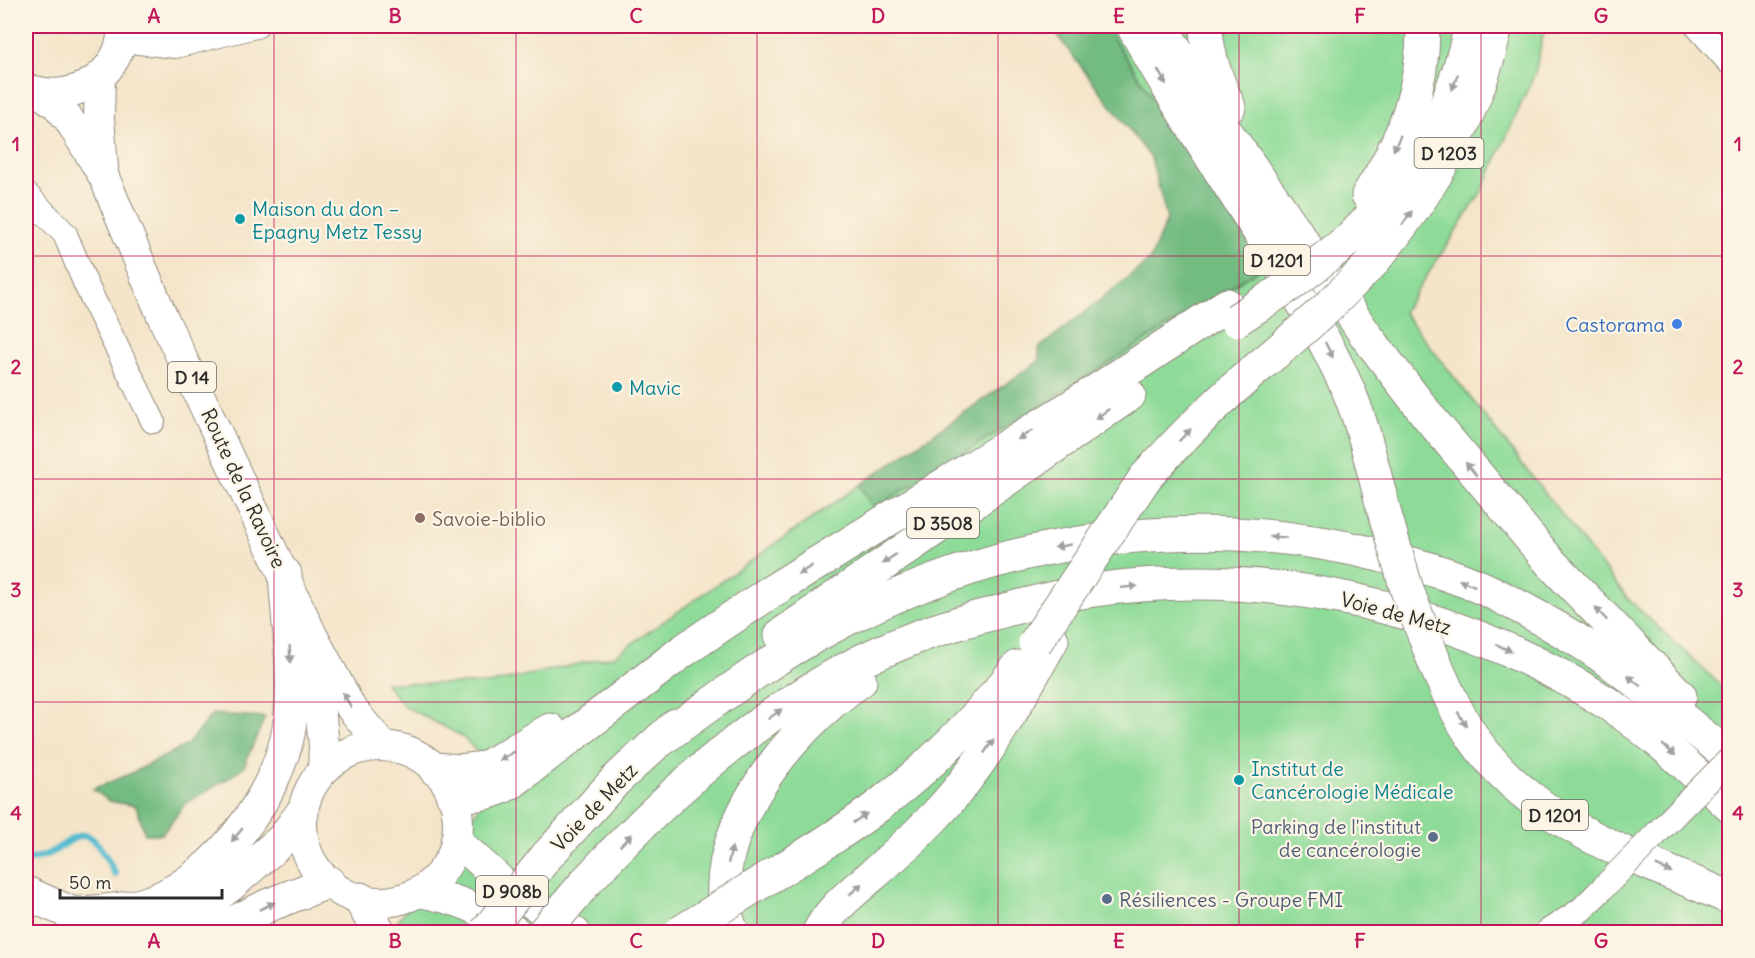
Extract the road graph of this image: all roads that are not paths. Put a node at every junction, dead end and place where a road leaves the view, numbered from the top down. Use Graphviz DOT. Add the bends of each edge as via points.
graph roads {
  1 [pos="256,26"];
  2 [pos="1133,26"];
  3 [pos="1161,26"];
  4 [pos="1206,26"];
  5 [pos="1423,26"];
  6 [pos="1471,26"];
  7 [pos="1496,26"];
  8 [pos="1697,26"];
  9 [pos="122,33"];
  10 [pos="1730,63"];
  11 [pos="100,77"];
  12 [pos="31,92"];
  13 [pos="104,177"];
  14 [pos="26,194"];
  15 [pos="1275,201"];
  16 [pos="1347,230"];
  17 [pos="1232,312"];
  18 [pos="153,421"];
  19 [pos="285,574"];
  20 [pos="1009,609"];
  21 [pos="312,635"];
  22 [pos="1044,642"];
  23 [pos="661,740"];
  24 [pos="383,746"];
  25 [pos="1730,746"];
  26 [pos="1730,758"];
  27 [pos="323,771"];
  28 [pos="443,782"];
  29 [pos="1730,806"];
  30 [pos="303,813"];
  31 [pos="456,840"];
  32 [pos="328,882"];
  33 [pos="418,892"];
  34 [pos="26,893"];
  35 [pos="1730,898"];
  36 [pos="360,899"];
  37 [pos="84,919"];
  38 [pos="215,933"];
  39 [pos="379,933"];
  40 [pos="486,933"];
  41 [pos="516,933"];
  42 [pos="544,933"];
  43 [pos="575,933"];
  44 [pos="681,933"];
  45 [pos="732,933"];
  46 [pos="819,933"];
  47 [pos="1547,933"];
  1 -- 9 [label="street" via="161,46"];
  2 -- 35 [label="highway, D 1201, one-way, bridge" via="1305,305 1331,354 1358,418 1407,590 1453,705 1475,740 1527,796 1564,822"];
  3 -- 15 [label="highway, D 1201" via="1222,126"];
  4 -- 15 [label="highway" via="1214,75"];
  5 -- 16 [label="highway, one-way" via="1416,94 1401,137"];
  6 -- 16 [label="highway, D 1203, one-way" via="1464,58 1426,145 1407,174"];
  22 -- 7 [label="highway, D 1203, one-way, bridge" via="1146,478 1202,416 1326,309 1400,229 1444,163 1466,119"];
  8 -- 10 [label="street"];
  9 -- 11 [label="main road, Route de la Ravoire" via="114,60"];
  11 -- 12 [label="main road, Route de la Ravoire" via="68,93"];
  11 -- 13 [label="main road, Route de la Ravoire / D 14"];
  12 -- 13 [label="main road, Route de la Ravoire / D 14" via="56,104 69,118"];
  13 -- 19 [label="main road, Route de la Ravoire / D 14" via="163,318"];
  14 -- 18 [label="street" via="65,234"];
  25 -- 15 [label="highway, D 1201, one-way" via="1509,516 1365,334"];
  16 -- 17 [label="highway, D 1203, bridge" via="1293,283"];
  17 -- 23 [label="highway, D 3508, one-way" via="984,496 794,624"];
  17 -- 28 [label="highway, one-way" via="769,593 684,651 485,768 460,771"];
  19 -- 21 [label="main road, Route de la Ravoire / D 14"];
  19 -- 37 [label="highway, one-way" via="292,681 290,716 280,763 264,799 195,878 154,901"];
  20 -- 29 [label="highway, Voie de Metz, one-way" via="1087,591 1206,584 1318,593 1375,604 1454,627 1577,685 1642,727"];
  42 -- 20 [label="highway, one-way, bridge" via="586,882 677,792 796,699 875,654 936,630"];
  45 -- 20 [label="highway, one-way" via="724,902 734,838 760,783 790,742 826,707 868,675 961,627"];
  24 -- 21 [label="main road, Route de la Ravoire / D 14, one-way" via="351,708"];
  21 -- 27 [label="main road, Route de la Ravoire / D 14" via="322,716"];
  44 -- 22 [label="highway, one-way, bridge" via="878,806 937,756"];
  46 -- 22 [label="highway, one-way" via="842,901 936,815 963,782 990,746"];
  26 -- 23 [label="highway, one-way" via="1609,662 1552,625 1488,591 1428,567 1354,549 1290,537 1202,532 1128,536 1063,546 938,579 821,633 770,663"];
  23 -- 40 [label="highway, Voie de Metz / D 3508, bridge" via="616,780 546,857"];
  24 -- 27 [label="main road" via="346,753"];
  24 -- 28 [label="main road" via="422,758"];
  26 -- 47 [label="street, bridge" via="1581,910"];
  27 -- 30 [label="main road" via="312,786"];
  28 -- 31 [label="main road" via="457,817"];
  30 -- 32 [label="main road" via="306,850"];
  30 -- 37 [label="highway" via="283,839 199,908 141,927 110,927"];
  31 -- 33 [label="main road" via="445,866"];
  31 -- 43 [label="main road, D 908b" via="510,889"];
  32 -- 36 [label="main road"];
  38 -- 32 [label="highway, one-way" via="269,905"];
  33 -- 36 [label="main road" via="390,901"];
  33 -- 41 [label="main road, D 908b" via="467,904"];
  34 -- 37 [label="highway"];
  36 -- 39 [label="highway"];
}
